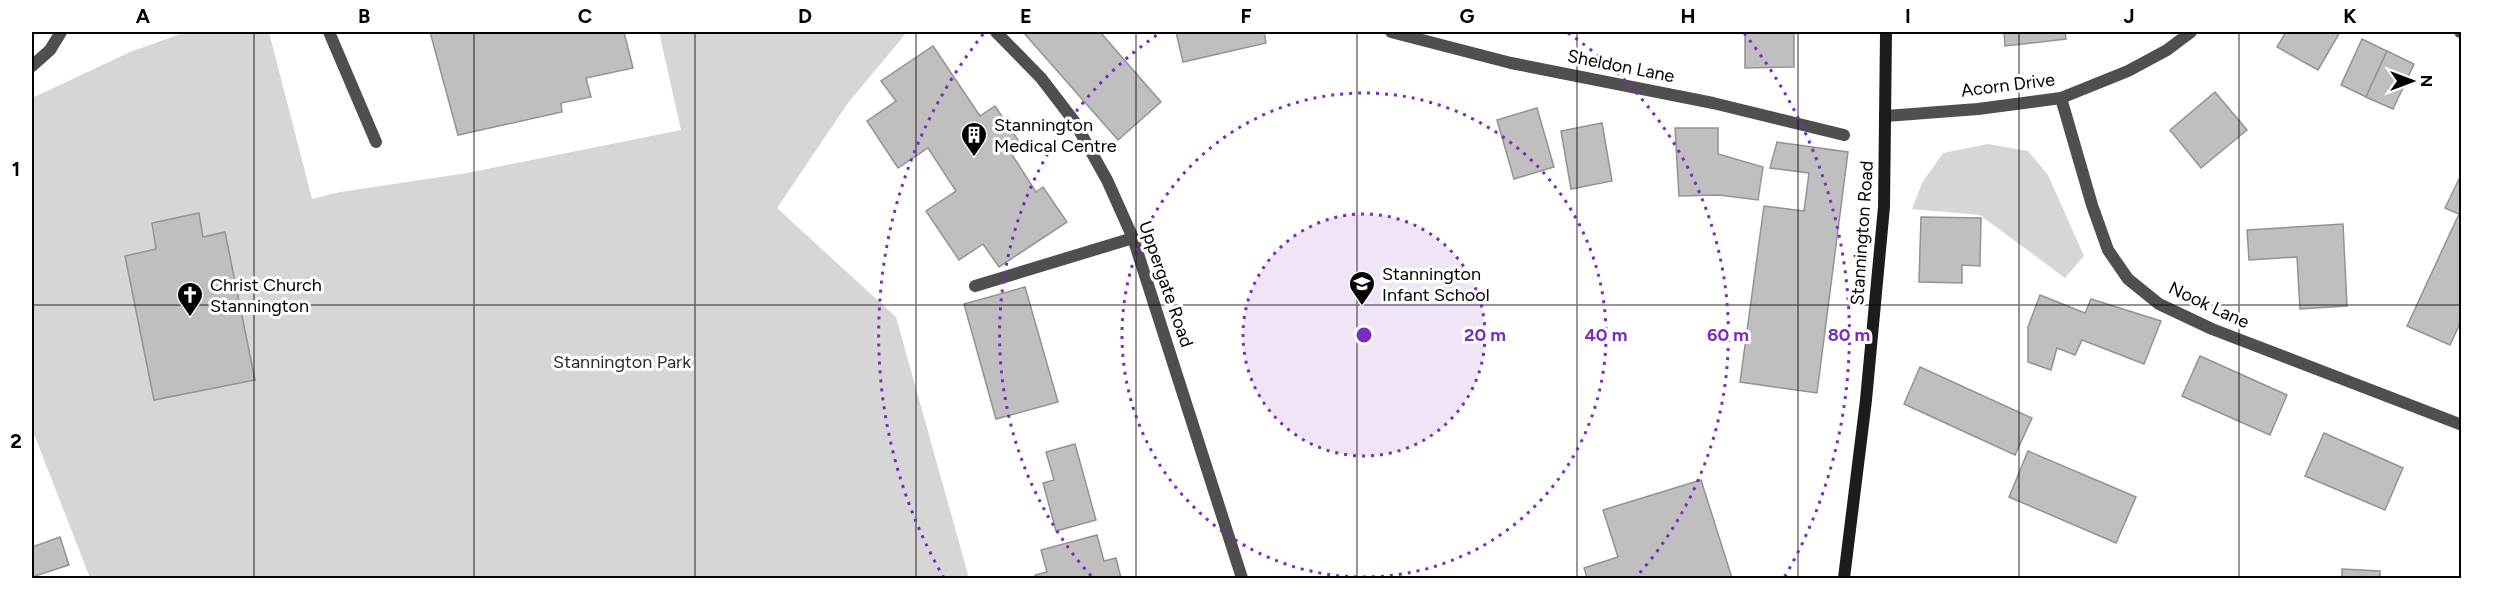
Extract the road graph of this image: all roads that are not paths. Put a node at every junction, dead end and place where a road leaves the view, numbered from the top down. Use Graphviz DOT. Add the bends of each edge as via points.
graph roads {
  1 [pos="61,32"];
  2 [pos="329,32"];
  3 [pos="996,32"];
  4 [pos="1391,32"];
  5 [pos="1886,32"];
  6 [pos="2191,32"];
  7 [pos="32,66"];
  8 [pos="2061,98"];
  9 [pos="1886,116"];
  10 [pos="1844,135"];
  11 [pos="376,142"];
  12 [pos="1133,238"];
  13 [pos="975,286"];
  14 [pos="2462,425"];
  15 [pos="1242,579"];
  16 [pos="1844,579"];
  1 -- 7 [label="street" via="50,50"];
  2 -- 11 [label="street"];
  3 -- 12 [label="street, Uppergate Road" via="1041,78 1074,121"];
  4 -- 10 [label="street, Sheldon Lane" via="1511,63 1713,103"];
  5 -- 9 [label="main road, Stannington Road"];
  6 -- 8 [label="street, Acorn Drive" via="2128,71"];
  8 -- 9 [label="street, Acorn Drive"];
  8 -- 14 [label="street, Nook Lane" via="2108,250 2128,279 2158,303 2212,329"];
  9 -- 16 [label="main road, Stannington Road" via="1884,207 1868,388"];
  12 -- 13 [label="street"];
  12 -- 15 [label="street, Uppergate Road"];
}
